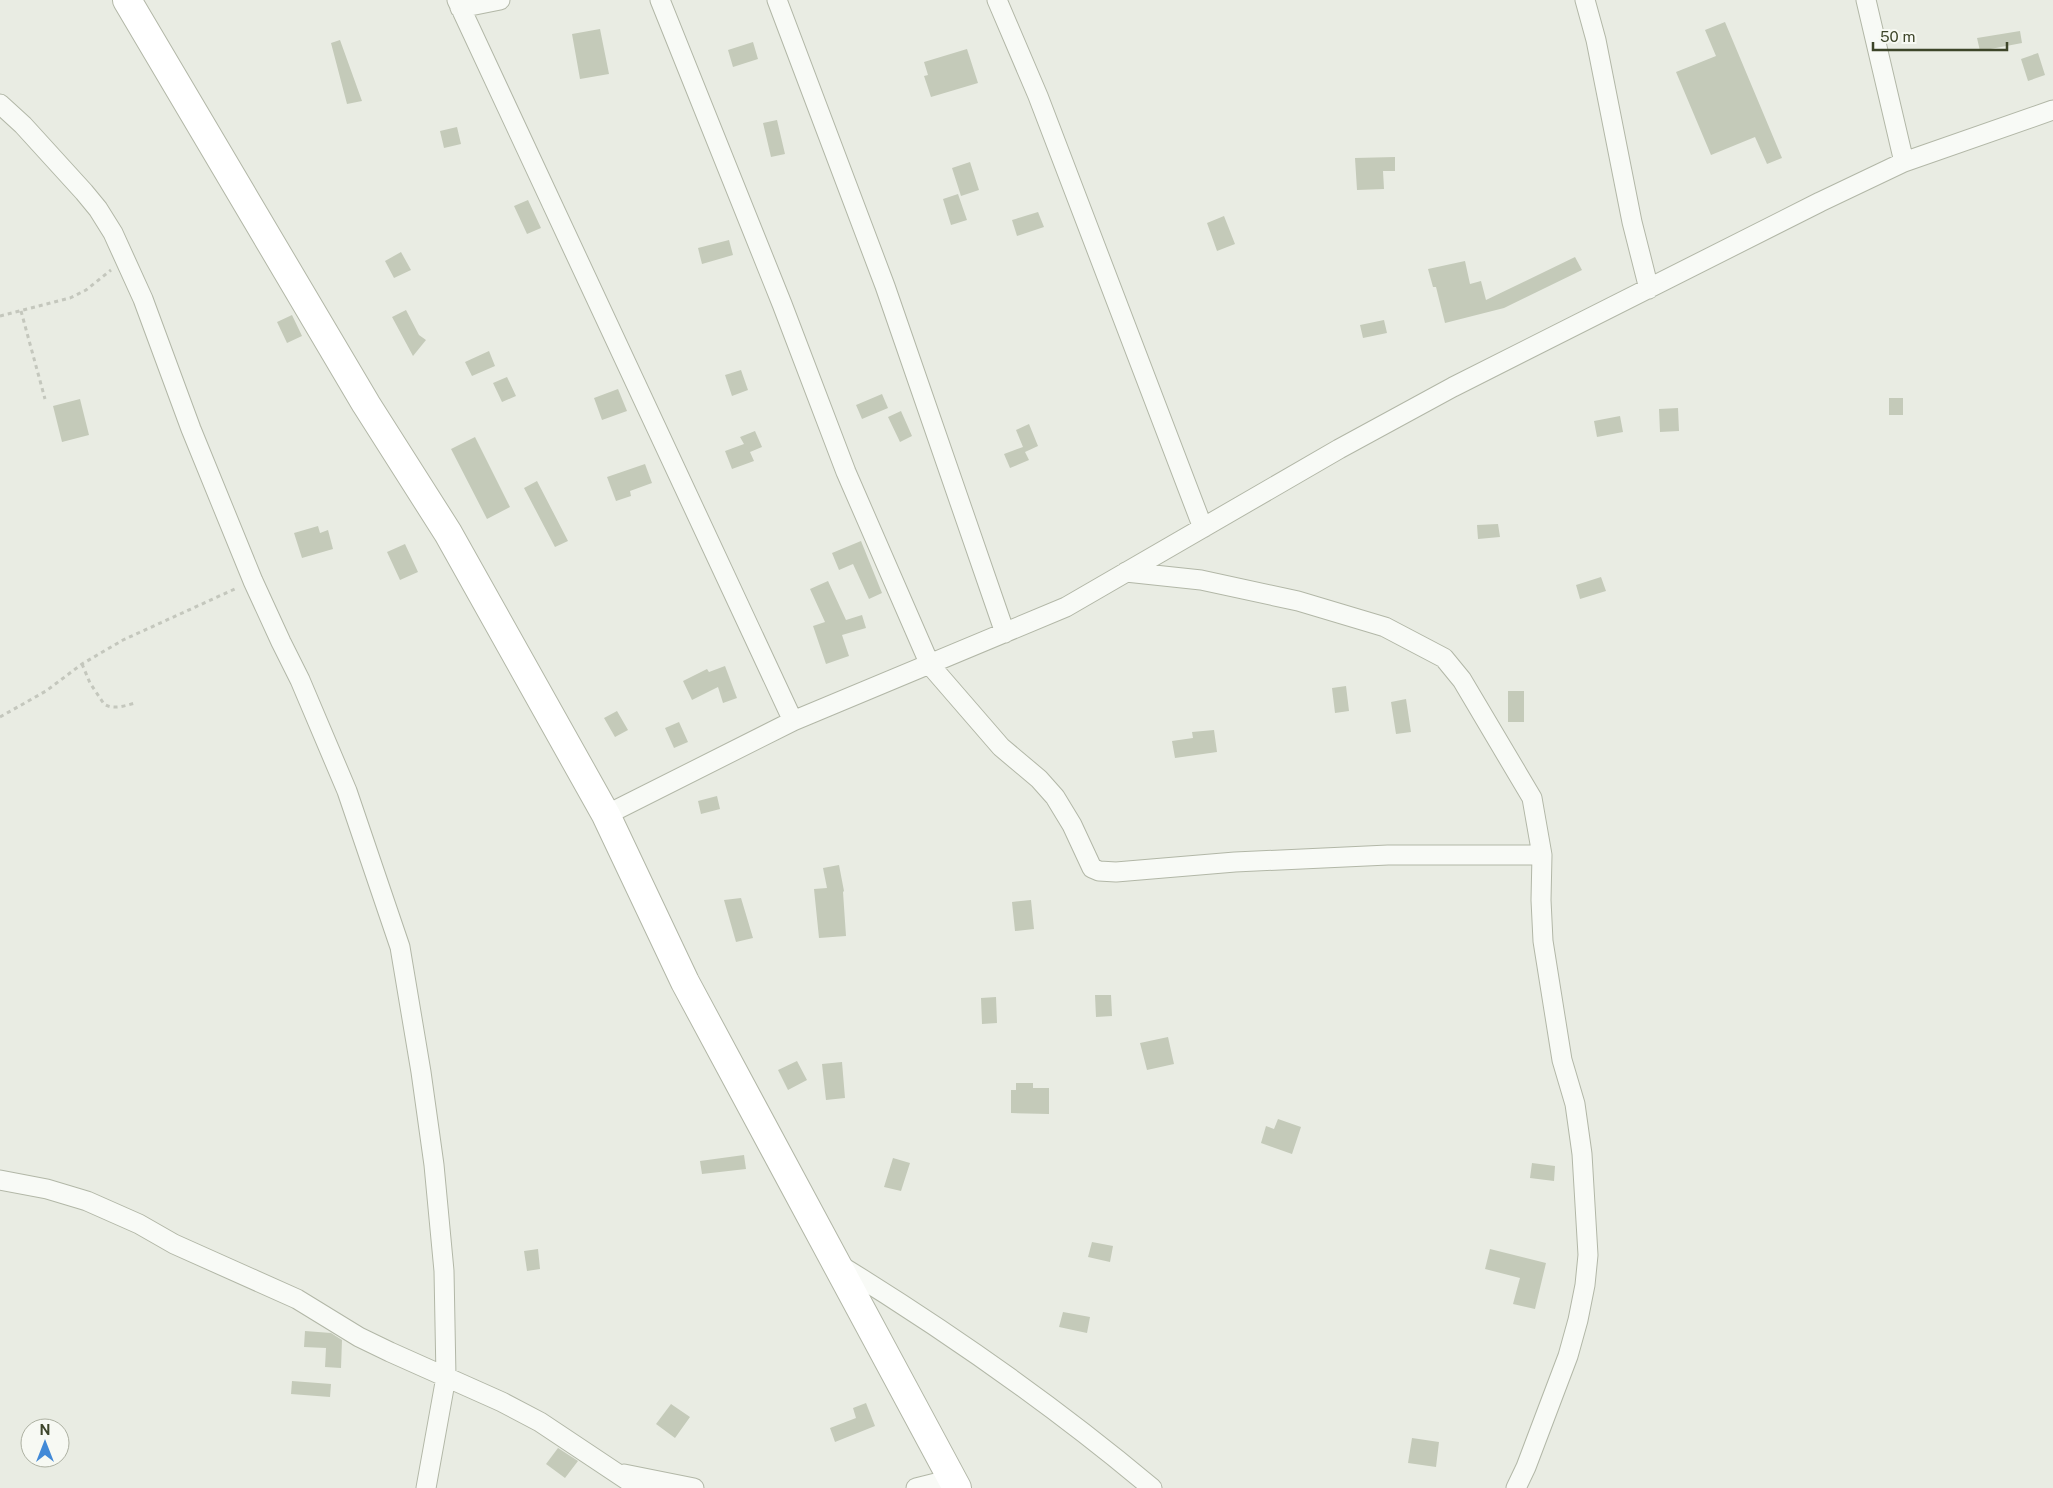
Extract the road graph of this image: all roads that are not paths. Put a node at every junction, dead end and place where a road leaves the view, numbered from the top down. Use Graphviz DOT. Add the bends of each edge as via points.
graph roads {
  1 [pos="126,0"];
  2 [pos="500,0"];
  3 [pos="660,0"];
  4 [pos="777,0"];
  5 [pos="997,0"];
  6 [pos="1585,0"];
  7 [pos="1866,0"];
  8 [pos="459,4"];
  9 [pos="0,104"];
  10 [pos="2053,110"];
  11 [pos="1904,162"];
  12 [pos="1649,289"];
  13 [pos="1203,528"];
  14 [pos="1126,572"];
  15 [pos="1005,633"];
  16 [pos="930,665"];
  17 [pos="793,721"];
  18 [pos="606,815"];
  19 [pos="1542,855"];
  20 [pos="0,1180"];
  21 [pos="835,1263"];
  22 [pos="446,1377"];
  23 [pos="617,1472"];
  24 [pos="954,1484"];
  25 [pos="426,1488"];
  26 [pos="639,1488"];
  27 [pos="694,1488"];
  28 [pos="916,1488"];
  29 [pos="1152,1488"];
  30 [pos="1516,1488"];
  1 -- 18 [label="street" via="366,404 448,533"];
  2 -- 8 [label="street"];
  3 -- 16 [label="street" via="846,472"];
  4 -- 15 [label="street" via="885,286"];
  5 -- 13 [label="street" via="1038,96"];
  6 -- 12 [label="street"];
  7 -- 11 [label="street"];
  8 -- 17 [label="street"];
  9 -- 22 [label="street" via="84,192 108,225 143,299 253,581 347,791 400,947 422,1072 444,1270"];
  10 -- 11 [label="street"];
  11 -- 12 [label="street"];
  12 -- 13 [label="street" via="1453,387"];
  13 -- 14 [label="street"];
  14 -- 15 [label="street" via="1066,607"];
  14 -- 19 [label="street" via="1201,580 1298,601 1384,626 1444,658 1462,680 1532,798"];
  15 -- 16 [label="street"];
  16 -- 17 [label="street"];
  16 -- 19 [label="street" via="1000,747 1039,779 1055,797 1092,868 1099,871 1388,855"];
  17 -- 18 [label="street"];
  18 -- 21 [label="street" via="685,982"];
  19 -- 30 [label="street" via="1543,941 1562,1060 1579,1126 1588,1256 1580,1311 1568,1356"];
  20 -- 22 [label="street" via="87,1201 297,1300 360,1337"];
  21 -- 24 [label="street"];
  21 -- 29 [label="street" via="908,1308 1013,1381"];
  22 -- 23 [label="street" via="540,1422"];
  22 -- 25 [label="street"];
  23 -- 26 [label="street"];
  23 -- 27 [label="street"];
  24 -- 28 [label="street"];
}
